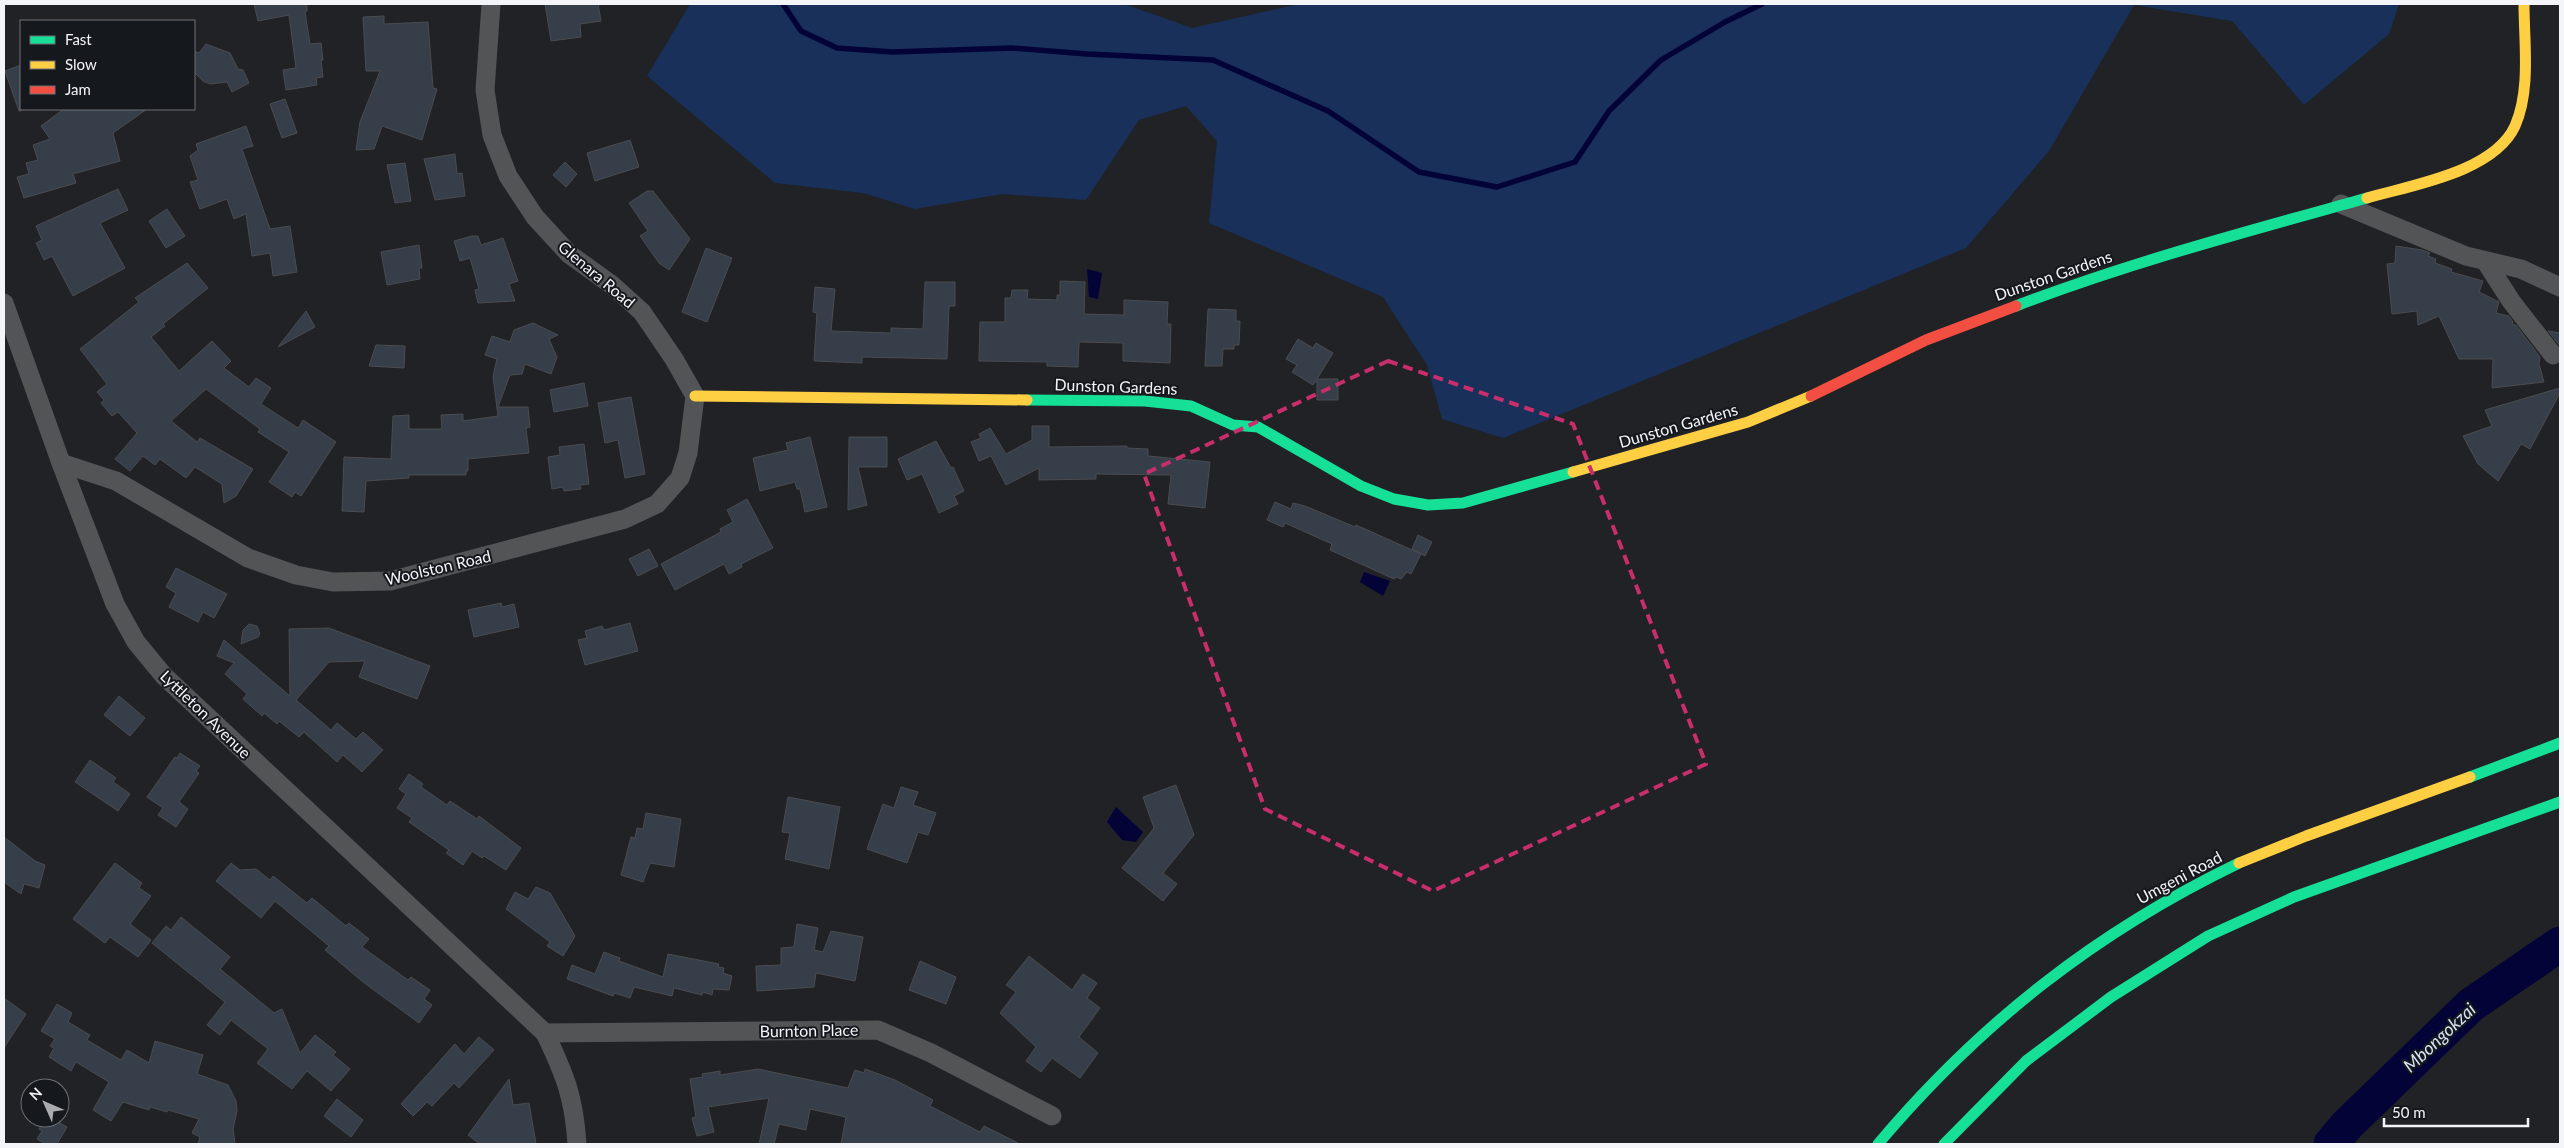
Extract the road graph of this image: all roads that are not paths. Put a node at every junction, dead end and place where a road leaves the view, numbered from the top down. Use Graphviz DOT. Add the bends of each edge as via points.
graph roads {
  1 [pos="491,4"];
  2 [pos="2524,4"];
  3 [pos="2341,204"];
  4 [pos="2486,262"];
  5 [pos="2560,287"];
  6 [pos="4,302"];
  7 [pos="2553,355"];
  8 [pos="694,396"];
  9 [pos="61,464"];
  10 [pos="2560,743"];
  11 [pos="2560,802"];
  12 [pos="545,1033"];
  13 [pos="1052,1116"];
  14 [pos="577,1144"];
  15 [pos="1878,1144"];
  16 [pos="1944,1144"];
  1 -- 8 [label="street, Glenara Road" via="485,90 492,135 508,176 535,217 569,254 642,312"];
  2 -- 3 [label="main road, Dunston Gardens" via="2520,115 2509,136 2492,153 2451,174"];
  3 -- 4 [label="street"];
  3 -- 8 [label="main road, Dunston Gardens" via="2075,283 1926,340 1812,396 1748,422 1464,503 1428,505 1394,499 1360,486 1258,427 1233,425 1191,406 1145,401"];
  4 -- 5 [label="street" via="2521,269"];
  4 -- 7 [label="street"];
  6 -- 9 [label="street, Lyttleton Avenue"];
  8 -- 9 [label="street, Woolston Road" via="688,453 680,478 657,504 626,519 390,581 333,582 248,558 116,481"];
  9 -- 12 [label="street, Lyttleton Avenue" via="115,604 136,642 164,676"];
  10 -- 15 [label="main road, Umgeni Road" via="2305,836 2221,872 2142,915 2047,978 1971,1043"];
  11 -- 16 [label="main road" via="2294,897 2208,936 2111,997 2026,1061"];
  12 -- 13 [label="street, Burnton Place" via="878,1030"];
  12 -- 14 [label="street" via="566,1078"];
}
